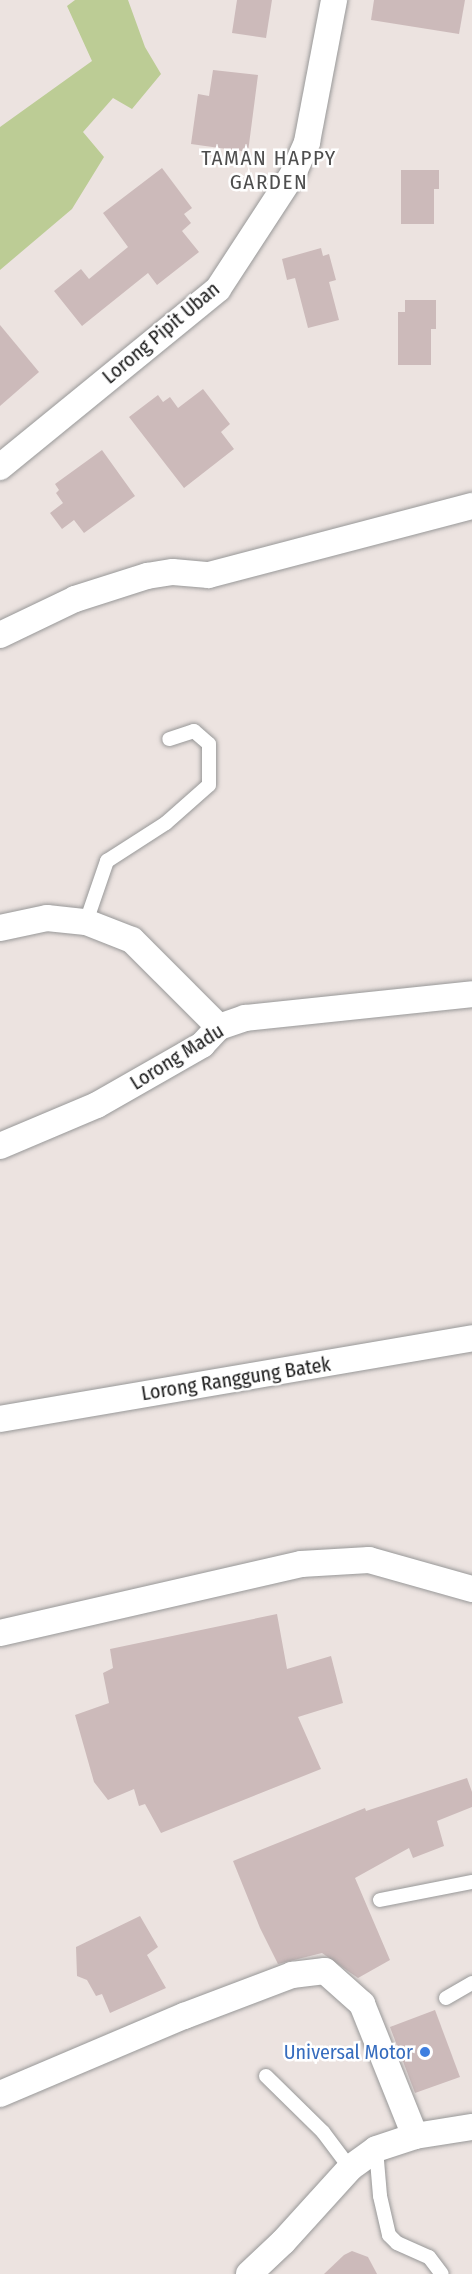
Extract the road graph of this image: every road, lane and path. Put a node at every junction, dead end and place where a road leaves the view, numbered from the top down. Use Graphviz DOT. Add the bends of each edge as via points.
graph roads {
  1 [pos="334,0"];
  2 [pos="0,467"];
  3 [pos="472,506"];
  4 [pos="0,635"];
  5 [pos="169,739"];
  6 [pos="86,921"];
  7 [pos="0,928"];
  8 [pos="472,994"];
  9 [pos="219,1028"];
  10 [pos="0,1146"];
  11 [pos="472,1338"];
  12 [pos="0,1419"];
  13 [pos="472,1589"];
  14 [pos="0,1632"];
  15 [pos="472,1882"];
  16 [pos="380,1900"];
  17 [pos="472,1983"];
  18 [pos="446,1998"];
  19 [pos="266,2076"];
  20 [pos="0,2094"];
  21 [pos="472,2127"];
  22 [pos="416,2136"];
  23 [pos="376,2149"];
  24 [pos="350,2168"];
  25 [pos="249,2274"];
  26 [pos="442,2274"];
  1 -- 2 [label="street, Lorong Pipit Uban" via="307,142 293,174 218,289"];
  3 -- 4 [label="street" via="209,575 173,572 147,576 75,599"];
  5 -- 6 [label="lane" via="194,731 209,744 208,786 166,823 107,861"];
  6 -- 7 [label="street" via="47,918"];
  6 -- 9 [label="street" via="132,940"];
  8 -- 9 [label="street, Lorong Madu" via="245,1018"];
  9 -- 10 [label="street, Lorong Madu" via="202,1046 97,1105"];
  11 -- 12 [label="street, Lorong Ranggung Batek"];
  13 -- 14 [label="street" via="369,1560 301,1564"];
  15 -- 16 [label="lane"];
  17 -- 18 [label="lane"];
  19 -- 24 [label="lane" via="322,2132"];
  20 -- 22 [label="street" via="292,1975 325,1971 362,2004"];
  21 -- 22 [label="street"];
  22 -- 23 [label="street"];
  23 -- 24 [label="street"];
  23 -- 26 [label="lane" via="380,2196 389,2235 397,2243 429,2257"];
  24 -- 25 [label="street" via="284,2242"];
}
